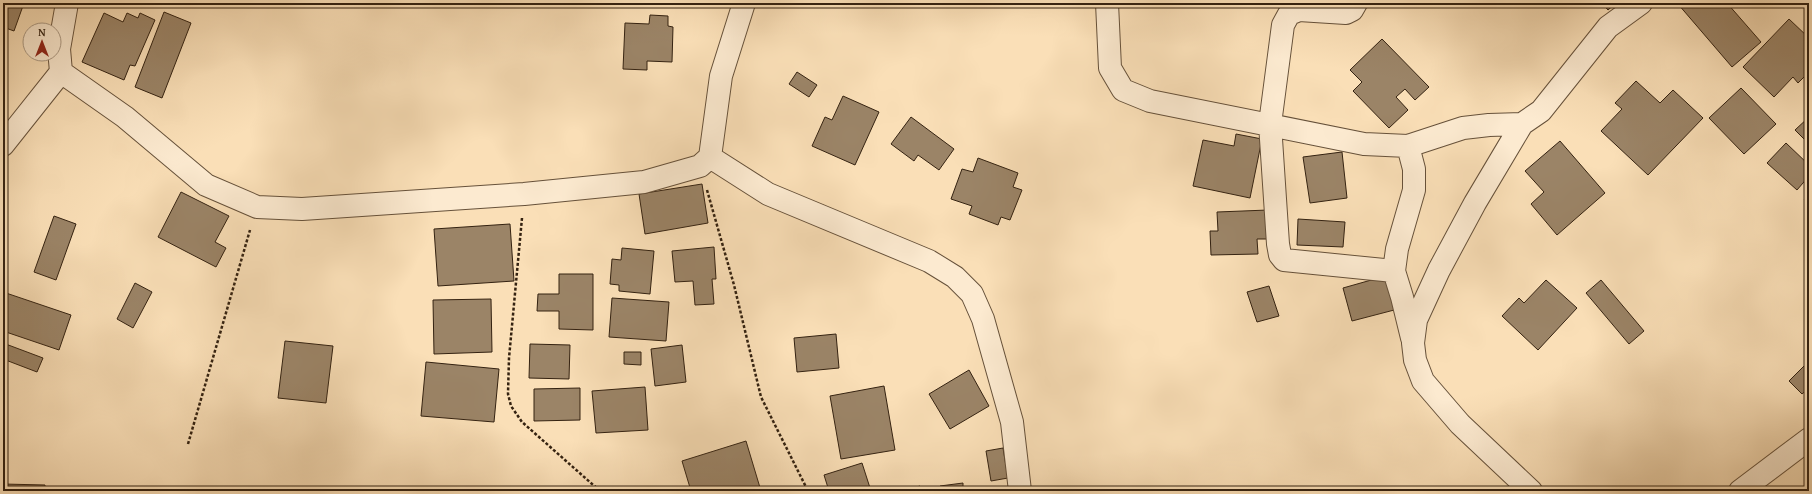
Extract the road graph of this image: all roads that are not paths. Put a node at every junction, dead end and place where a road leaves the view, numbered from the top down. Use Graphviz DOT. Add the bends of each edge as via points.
graph roads {
  1 [pos="67,3"];
  2 [pos="744,3"];
  3 [pos="1107,3"];
  4 [pos="1356,3"];
  5 [pos="1641,3"];
  6 [pos="61,72"];
  7 [pos="1270,124"];
  8 [pos="1522,124"];
  9 [pos="3,145"];
  10 [pos="1408,146"];
  11 [pos="705,161"];
  12 [pos="1394,271"];
  13 [pos="1413,343"];
  14 [pos="1809,439"];
  15 [pos="1020,491"];
  16 [pos="1532,491"];
  17 [pos="1740,491"];
  1 -- 6 [label="street" via="59,49"];
  2 -- 11 [label="street" via="721,76"];
  3 -- 7 [label="street" via="1110,68 1123,90 1150,101"];
  4 -- 7 [label="street" via="1352,10 1346,13 1299,10 1289,14 1283,25"];
  5 -- 8 [label="street" via="1608,27 1541,111"];
  6 -- 9 [label="street"];
  6 -- 11 [label="street" via="124,117 206,185 257,207 302,209 524,194 644,182"];
  7 -- 10 [label="street" via="1364,144"];
  7 -- 12 [label="street" via="1278,244 1284,260"];
  8 -- 10 [label="street" via="1463,128"];
  8 -- 13 [label="street" via="1439,270 1416,320"];
  10 -- 12 [label="street" via="1414,169 1414,190 1397,250"];
  11 -- 15 [label="street" via="768,194 929,261 955,278 972,294 983,319 1012,422"];
  12 -- 13 [label="street"];
  13 -- 16 [label="street" via="1415,360 1423,381 1460,424"];
  14 -- 17 [label="street"];
}
